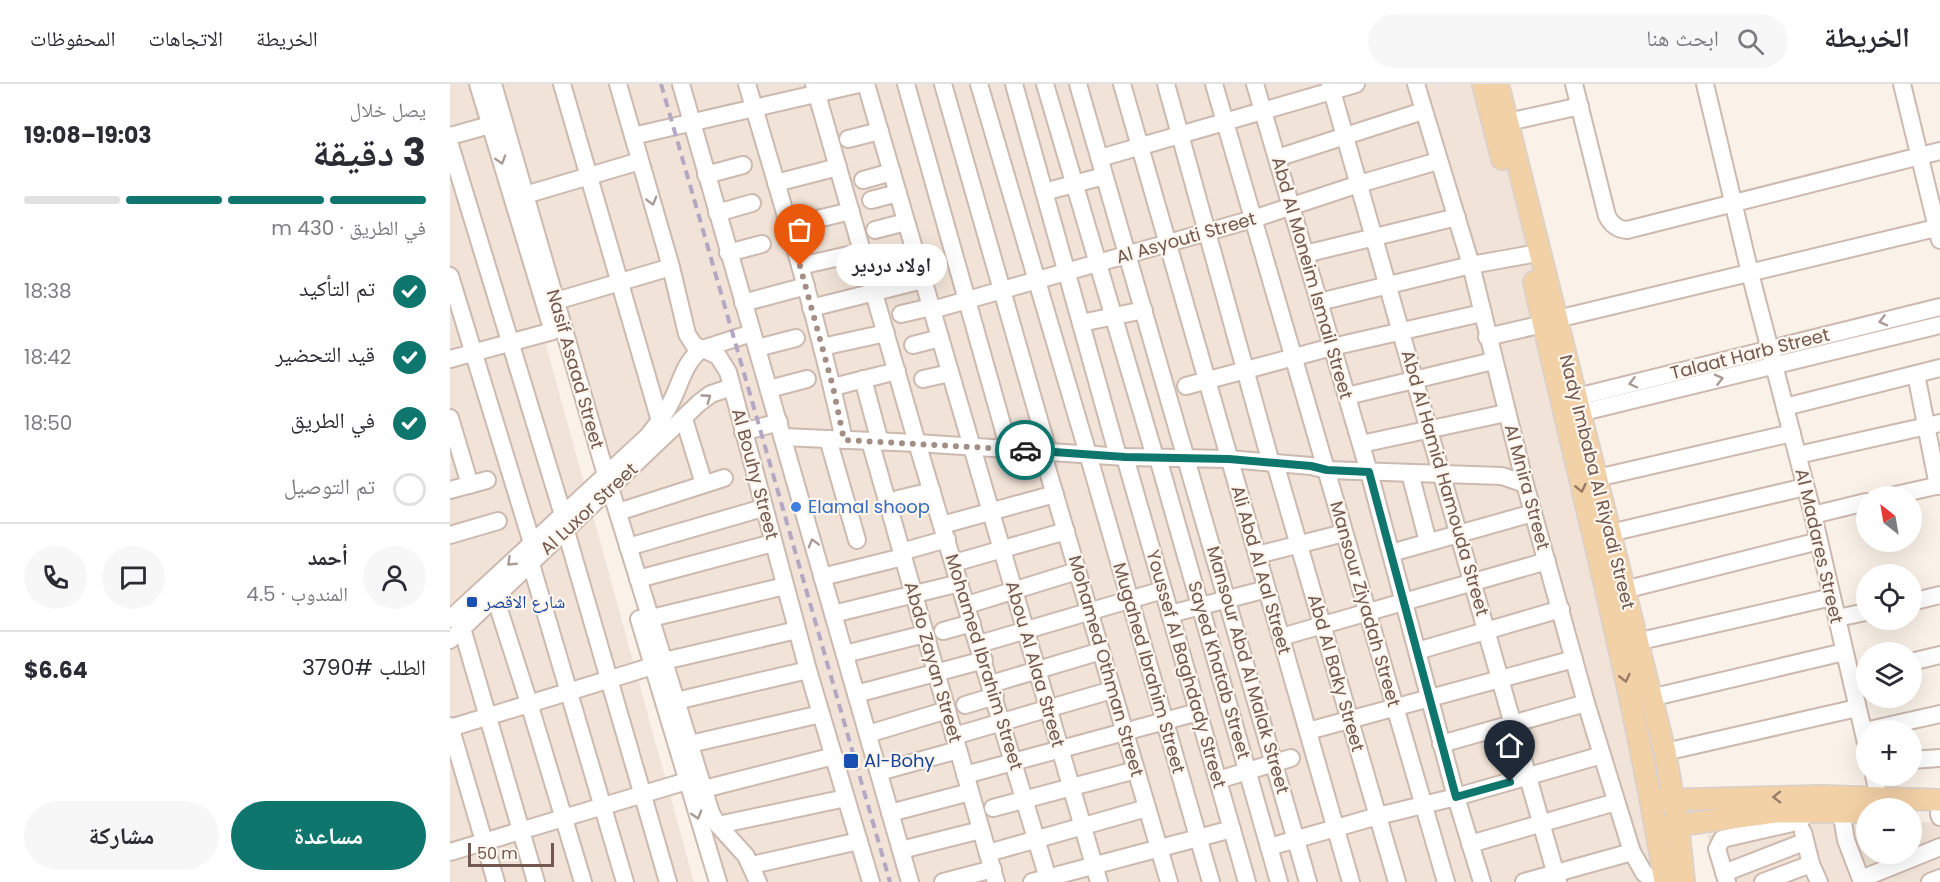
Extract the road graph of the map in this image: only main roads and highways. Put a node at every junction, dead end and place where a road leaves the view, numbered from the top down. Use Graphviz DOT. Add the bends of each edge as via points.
graph roads {
  1 [pos="1483,84"];
  2 [pos="1498,84"];
  3 [pos="1550,321"];
  4 [pos="1571,407"];
  5 [pos="1673,799"];
  6 [pos="1652,801"];
  7 [pos="1856,802"];
  8 [pos="1856,808"];
  9 [pos="1922,809"];
  10 [pos="1940,811"];
  11 [pos="1922,812"];
  12 [pos="1678,825"];
  13 [pos="1656,828"];
  14 [pos="1665,882"];
  15 [pos="1684,882"];
  1 -- 3 [label="main road, Nady Imbaba Al Riyadi Street" via="1527,255"];
  2 -- 3 [label="main road, Nady Imbaba Al Riyadi Street"];
  3 -- 4 [label="main road, Nady Imbaba Al Riyadi Street"];
  4 -- 5 [label="main road, Nady Imbaba Al Riyadi Street" via="1597,478 1665,752"];
  4 -- 6 [label="main road, Nady Imbaba Al Riyadi Street, one-way"];
  5 -- 6 [label="main road"];
  7 -- 5 [label="main road, one-way" via="1823,796"];
  5 -- 12 [label="main road, Nady Imbaba Al Riyadi Street"];
  6 -- 13 [label="main road, Nady Imbaba Al Riyadi Street"];
  8 -- 12 [label="main road" via="1800,816 1750,815"];
  9 -- 10 [label="main road"];
  10 -- 11 [label="main road"];
  12 -- 13 [label="main road"];
  12 -- 15 [label="main road, Nady Imbaba Al Riyadi Street"];
  13 -- 14 [label="main road, Nady Imbaba Al Riyadi Street"];
}
